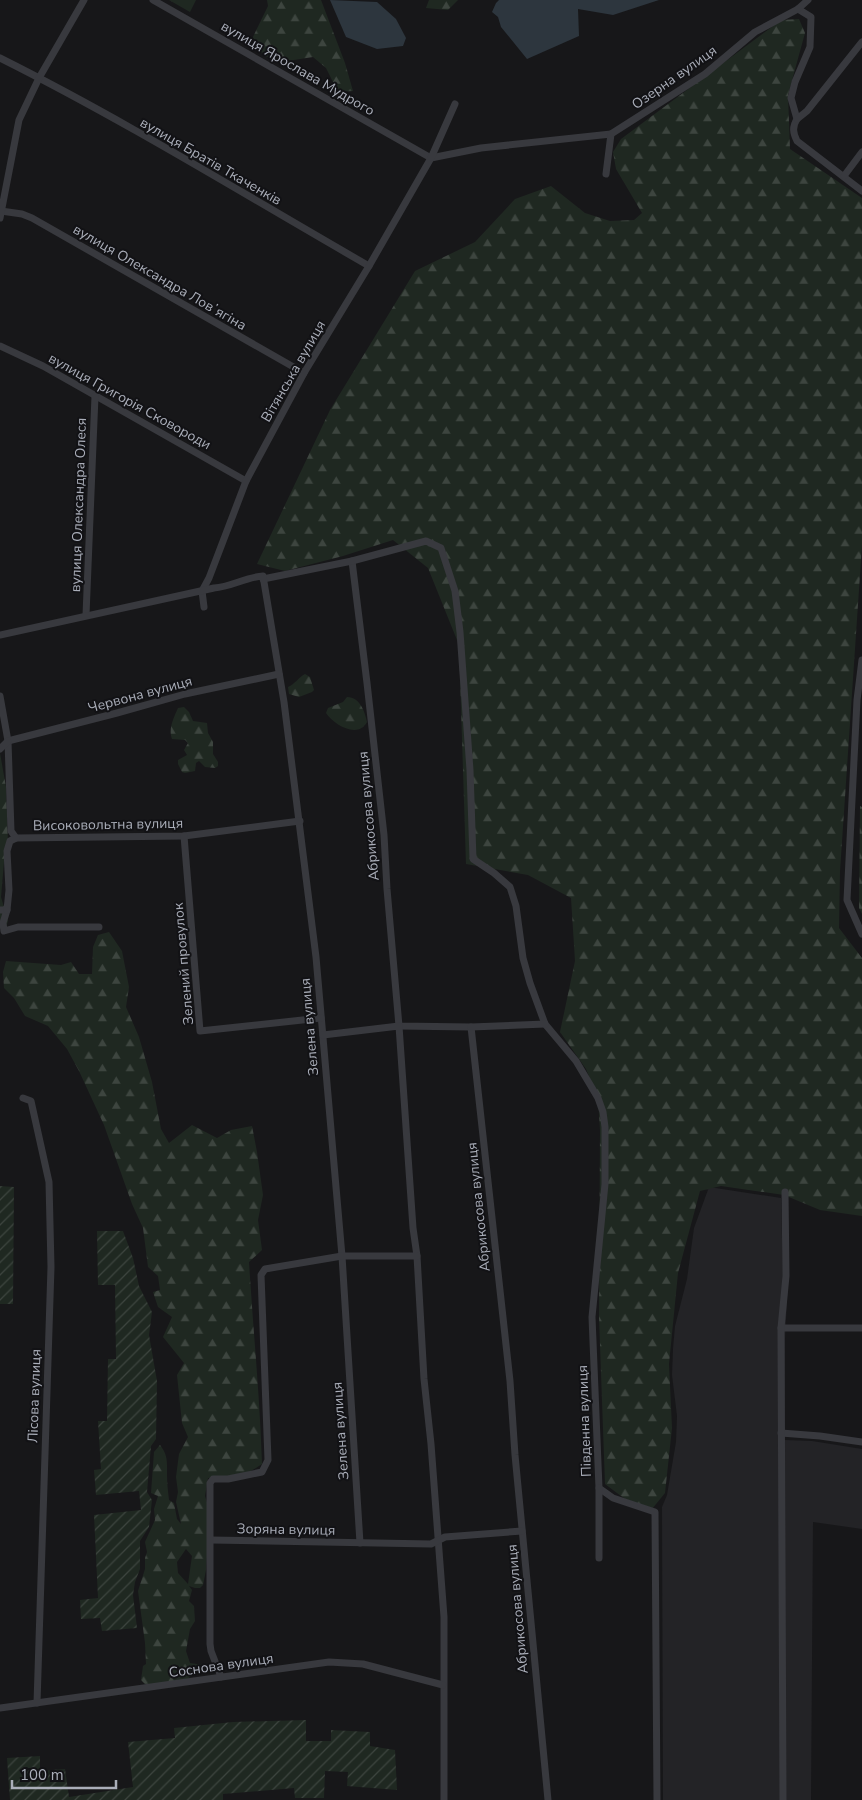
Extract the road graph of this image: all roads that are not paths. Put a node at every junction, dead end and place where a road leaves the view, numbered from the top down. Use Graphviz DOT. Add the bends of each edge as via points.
graph roads {
  1 [pos="84,0"];
  2 [pos="153,0"];
  3 [pos="808,0"];
  4 [pos="798,9"];
  5 [pos="862,42"];
  6 [pos="0,58"];
  7 [pos="40,78"];
  8 [pos="455,104"];
  9 [pos="796,119"];
  10 [pos="611,134"];
  11 [pos="862,152"];
  12 [pos="431,158"];
  13 [pos="606,174"];
  14 [pos="844,176"];
  15 [pos="862,191"];
  16 [pos="1,215"];
  17 [pos="369,266"];
  18 [pos="0,346"];
  19 [pos="304,373"];
  20 [pos="95,396"];
  21 [pos="246,481"];
  22 [pos="352,561"];
  23 [pos="209,578"];
  24 [pos="263,578"];
  25 [pos="214,588"];
  26 [pos="202,591"];
  27 [pos="204,607"];
  28 [pos="86,615"];
  29 [pos="0,635"];
  30 [pos="862,660"];
  31 [pos="279,674"];
  32 [pos="0,696"];
  33 [pos="8,741"];
  34 [pos="0,749"];
  35 [pos="300,821"];
  36 [pos="184,836"];
  37 [pos="16,838"];
  38 [pos="4,910"];
  39 [pos="99,927"];
  40 [pos="862,934"];
  41 [pos="321,1018"];
  42 [pos="545,1024"];
  43 [pos="399,1026"];
  44 [pos="472,1027"];
  45 [pos="323,1035"];
  46 [pos="23,1098"];
  47 [pos="784,1192"];
  48 [pos="342,1256"];
  49 [pos="417,1256"];
  50 [pos="781,1328"];
  51 [pos="862,1328"];
  52 [pos="781,1433"];
  53 [pos="862,1442"];
  54 [pos="599,1488"];
  55 [pos="522,1531"];
  56 [pos="211,1540"];
  57 [pos="438,1541"];
  58 [pos="360,1542"];
  59 [pos="599,1558"];
  60 [pos="220,1677"];
  61 [pos="444,1685"];
  62 [pos="37,1704"];
  63 [pos="0,1708"];
  64 [pos="444,1800"];
  65 [pos="548,1800"];
  66 [pos="657,1800"];
  67 [pos="783,1800"];
  1 -- 7 [label="street"];
  2 -- 12 [label="street, вулиця Ярослава Мудрого"];
  3 -- 4 [label="street, Озерна вулиця"];
  4 -- 9 [label="street" via="811,17 811,28 810,47 791,98"];
  4 -- 10 [label="street, Озерна вулиця" via="755,32 705,74"];
  5 -- 9 [label="street" via="808,111"];
  6 -- 7 [label="street, вулиця Братів Ткаченків"];
  7 -- 16 [label="street" via="19,120"];
  7 -- 17 [label="street, вулиця Братів Ткаченків"];
  8 -- 12 [label="street, Вітянська вулиця"];
  9 -- 14 [label="street" via="793,133 798,141"];
  10 -- 12 [label="street" via="481,148"];
  10 -- 13 [label="street"];
  11 -- 14 [label="street"];
  12 -- 17 [label="street, Вітянська вулиця"];
  14 -- 15 [label="street"];
  16 -- 19 [label="street, вулиця Олександра Ловʼягіна" via="22,214 32,218"];
  17 -- 19 [label="street, Вітянська вулиця"];
  18 -- 20 [label="street, вулиця Григорія Сковороди"];
  19 -- 21 [label="street, Вітянська вулиця"];
  20 -- 21 [label="street, вулиця Григорія Сковороди"];
  20 -- 28 [label="street, вулиця Олександра Олеся"];
  21 -- 23 [label="street, Вітянська вулиця"];
  22 -- 24 [label="street"];
  22 -- 42 [label="street" via="426,541 442,548 455,590 470,770 473,859 510,887 523,958"];
  22 -- 43 [label="street, Абрикосова вулиця" via="384,835"];
  23 -- 25 [label="street" via="209,585"];
  23 -- 26 [label="street, Вітянська вулиця"];
  24 -- 25 [label="street" via="258,576 228,587"];
  24 -- 31 [label="street, Зелена вулиця"];
  25 -- 26 [label="street"];
  26 -- 27 [label="street"];
  26 -- 28 [label="street"];
  28 -- 29 [label="street"];
  30 -- 40 [label="street" via="856,700 846,900"];
  31 -- 33 [label="street, Червона вулиця" via="185,694"];
  31 -- 35 [label="street, Зелена вулиця"];
  32 -- 33 [label="street, Високовольтна вулиця"];
  33 -- 34 [label="street"];
  33 -- 37 [label="street, Високовольтна вулиця" via="11,831"];
  35 -- 36 [label="street, Високовольтна вулиця"];
  35 -- 41 [label="street, Зелена вулиця"];
  36 -- 37 [label="street, Високовольтна вулиця"];
  36 -- 41 [label="street, Зелений провулок" via="200,1031"];
  37 -- 38 [label="street" via="10,841 6,851 9,890"];
  38 -- 39 [label="street" via="4,931 18,927"];
  41 -- 45 [label="street, Зелена вулиця"];
  42 -- 44 [label="street"];
  42 -- 54 [label="street, Південна вулиця" via="576,1061 598,1098 605,1127 605,1184 592,1317"];
  43 -- 44 [label="street"];
  43 -- 45 [label="street"];
  43 -- 49 [label="street, Абрикосова вулиця"];
  44 -- 55 [label="street, Абрикосова вулиця" via="510,1381"];
  45 -- 48 [label="street, Зелена вулиця"];
  46 -- 62 [label="street, Лісова вулиця" via="31,1101 49,1182 51,1267"];
  47 -- 50 [label="street" via="786,1276"];
  48 -- 49 [label="street"];
  48 -- 56 [label="street" via="266,1269 261,1275 268,1460 262,1472 210,1482"];
  48 -- 58 [label="street, Зелена вулиця"];
  49 -- 57 [label="street, Абрикосова вулиця"];
  50 -- 51 [label="street"];
  50 -- 52 [label="street"];
  52 -- 53 [label="street"];
  52 -- 67 [label="street"];
  54 -- 59 [label="street"];
  54 -- 66 [label="street, Південна вулиця" via="613,1498 655,1512"];
  55 -- 57 [label="street, Зоряна вулиця" via="445,1537"];
  55 -- 65 [label="street, Абрикосова вулиця"];
  56 -- 58 [label="street, Зоряна вулиця"];
  56 -- 60 [label="street" via="210,1644"];
  57 -- 58 [label="street, Зоряна вулиця" via="431,1544"];
  57 -- 61 [label="street" via="444,1617"];
  60 -- 61 [label="street, Соснова вулиця" via="330,1662 363,1664"];
  60 -- 62 [label="street, Соснова вулиця"];
  61 -- 64 [label="street"];
  62 -- 63 [label="street, Соснова вулиця"];
}
